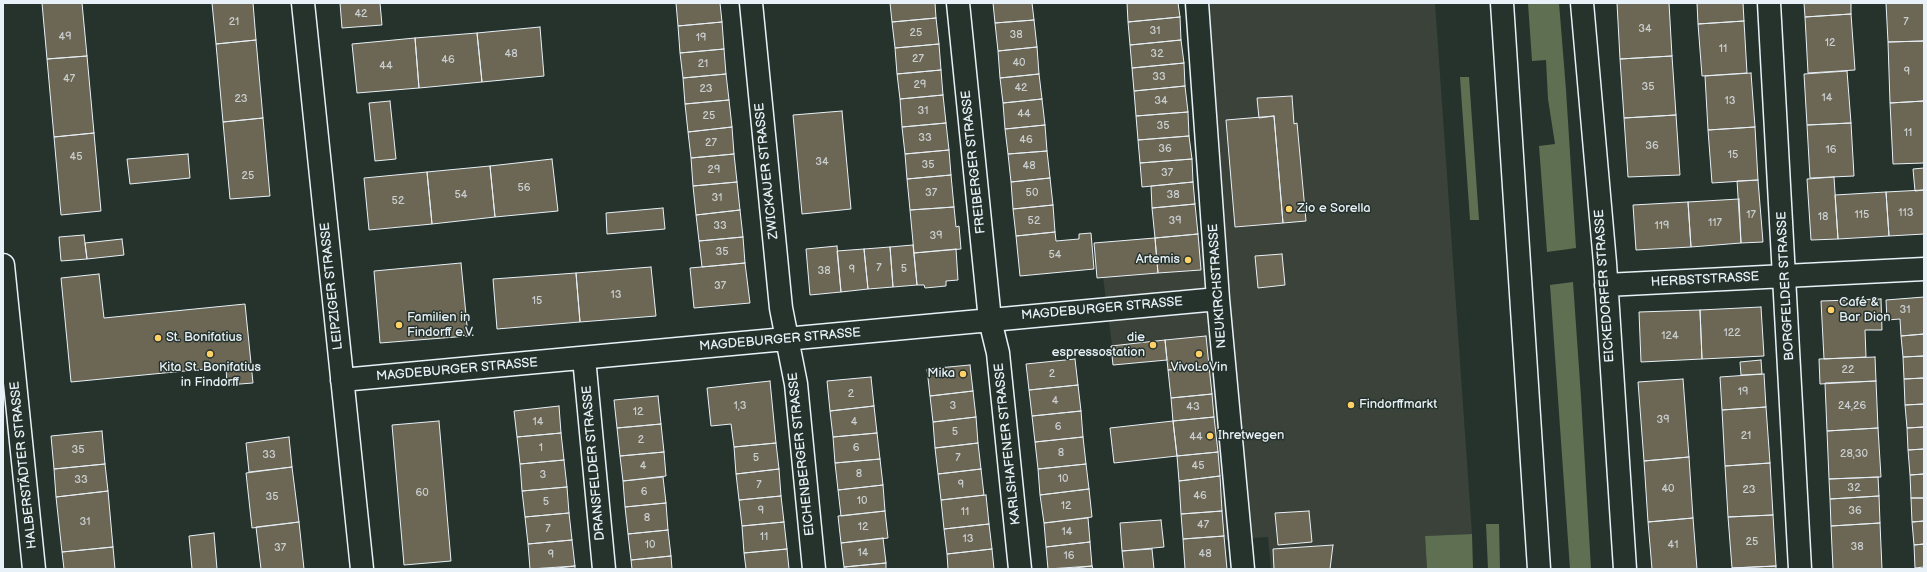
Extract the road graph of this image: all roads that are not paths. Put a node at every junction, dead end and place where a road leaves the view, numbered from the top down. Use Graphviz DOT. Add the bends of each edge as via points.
graph roads {
  1 [pos="303,3"];
  2 [pos="751,3"];
  3 [pos="958,3"];
  4 [pos="1197,3"];
  5 [pos="1502,3"];
  6 [pos="1582,3"];
  7 [pos="1769,3"];
  8 [pos="3,265"];
  9 [pos="1924,269"];
  10 [pos="1785,276"];
  11 [pos="1606,285"];
  12 [pos="1218,299"];
  13 [pos="990,320"];
  14 [pos="788,339"];
  15 [pos="584,358"];
  16 [pos="342,380"];
  17 [pos="34,569"];
  18 [pos="362,569"];
  19 [pos="604,569"];
  20 [pos="814,569"];
  21 [pos="1020,569"];
  22 [pos="1243,569"];
  23 [pos="1539,569"];
  24 [pos="1625,569"];
  25 [pos="1800,569"];
  1 -- 16 [label="street, LEIPZIGER STRASSE"];
  2 -- 14 [label="street, ZWICKAUER STRASSE" via="781,308"];
  3 -- 13 [label="street, FREIBERGER STRASSE"];
  4 -- 12 [label="street, NEUKIRCHSTRASSE"];
  5 -- 23 [label="street"];
  6 -- 11 [label="street, EICKEDORFER STRASSE"];
  7 -- 10 [label="street, BORGFELDER STRASSE"];
  8 -- 17 [label="street, HALBERSTÄDTER STRASSE"];
  9 -- 10 [label="street, HERBSTSTRASSE"];
  10 -- 11 [label="street, HERBSTSTRASSE"];
  10 -- 25 [label="street, BORGFELDER STRASSE"];
  11 -- 24 [label="street, EICKEDORFER STRASSE"];
  12 -- 13 [label="street, MAGDEBURGER STRASSE"];
  12 -- 22 [label="street, NEUKIRCHSTRASSE"];
  13 -- 14 [label="street, MAGDEBURGER STRASSE"];
  13 -- 21 [label="street, KARLSHAFENER STRASSE" via="998,353"];
  14 -- 15 [label="street, MAGDEBURGER STRASSE"];
  14 -- 20 [label="street, EICHENBERGER STRASSE" via="796,384"];
  15 -- 16 [label="street, MAGDEBURGER STRASSE"];
  15 -- 19 [label="street, DRANSFELDER STRASSE"];
  16 -- 18 [label="street, LEIPZIGER STRASSE"];
}
